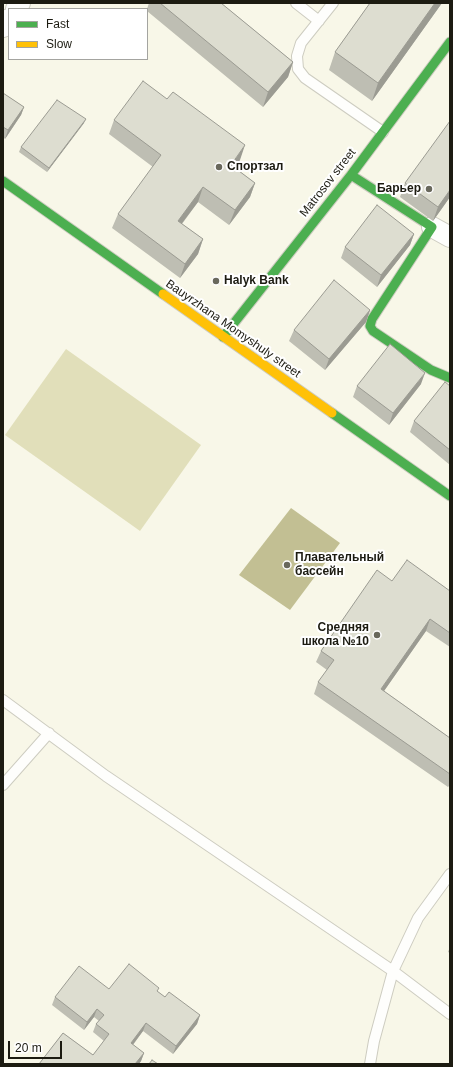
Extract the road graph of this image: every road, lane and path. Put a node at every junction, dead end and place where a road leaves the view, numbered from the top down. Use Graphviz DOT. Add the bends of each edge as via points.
graph roads {
  1 [pos="296,3"];
  2 [pos="332,3"];
  3 [pos="319,21"];
  4 [pos="450,42"];
  5 [pos="383,132"];
  6 [pos="351,175"];
  7 [pos="3,181"];
  8 [pos="432,227"];
  9 [pos="450,237"];
  10 [pos="223,338"];
  11 [pos="450,378"];
  12 [pos="450,496"];
  13 [pos="3,700"];
  14 [pos="49,733"];
  15 [pos="3,785"];
  16 [pos="450,874"];
  17 [pos="393,971"];
  18 [pos="450,1014"];
  19 [pos="370,1064"];
  1 -- 3 [label="lane"];
  2 -- 3 [label="lane"];
  3 -- 5 [label="lane" via="301,43 297,56 298,69 305,78"];
  4 -- 5 [label="street, Matrosov street"];
  5 -- 6 [label="street, Matrosov street"];
  6 -- 8 [label="street"];
  6 -- 10 [label="street, Matrosov street"];
  7 -- 10 [label="street, Bauyrzhana Momyshuly street"];
  8 -- 9 [label="street"];
  8 -- 11 [label="street" via="372,319 370,326 373,331 431,370"];
  10 -- 12 [label="street, Bauyrzhana Momyshuly street"];
  13 -- 14 [label="lane"];
  14 -- 15 [label="lane"];
  14 -- 17 [label="lane" via="106,776"];
  16 -- 17 [label="lane" via="418,918"];
  17 -- 18 [label="lane"];
  17 -- 19 [label="lane"];
}
